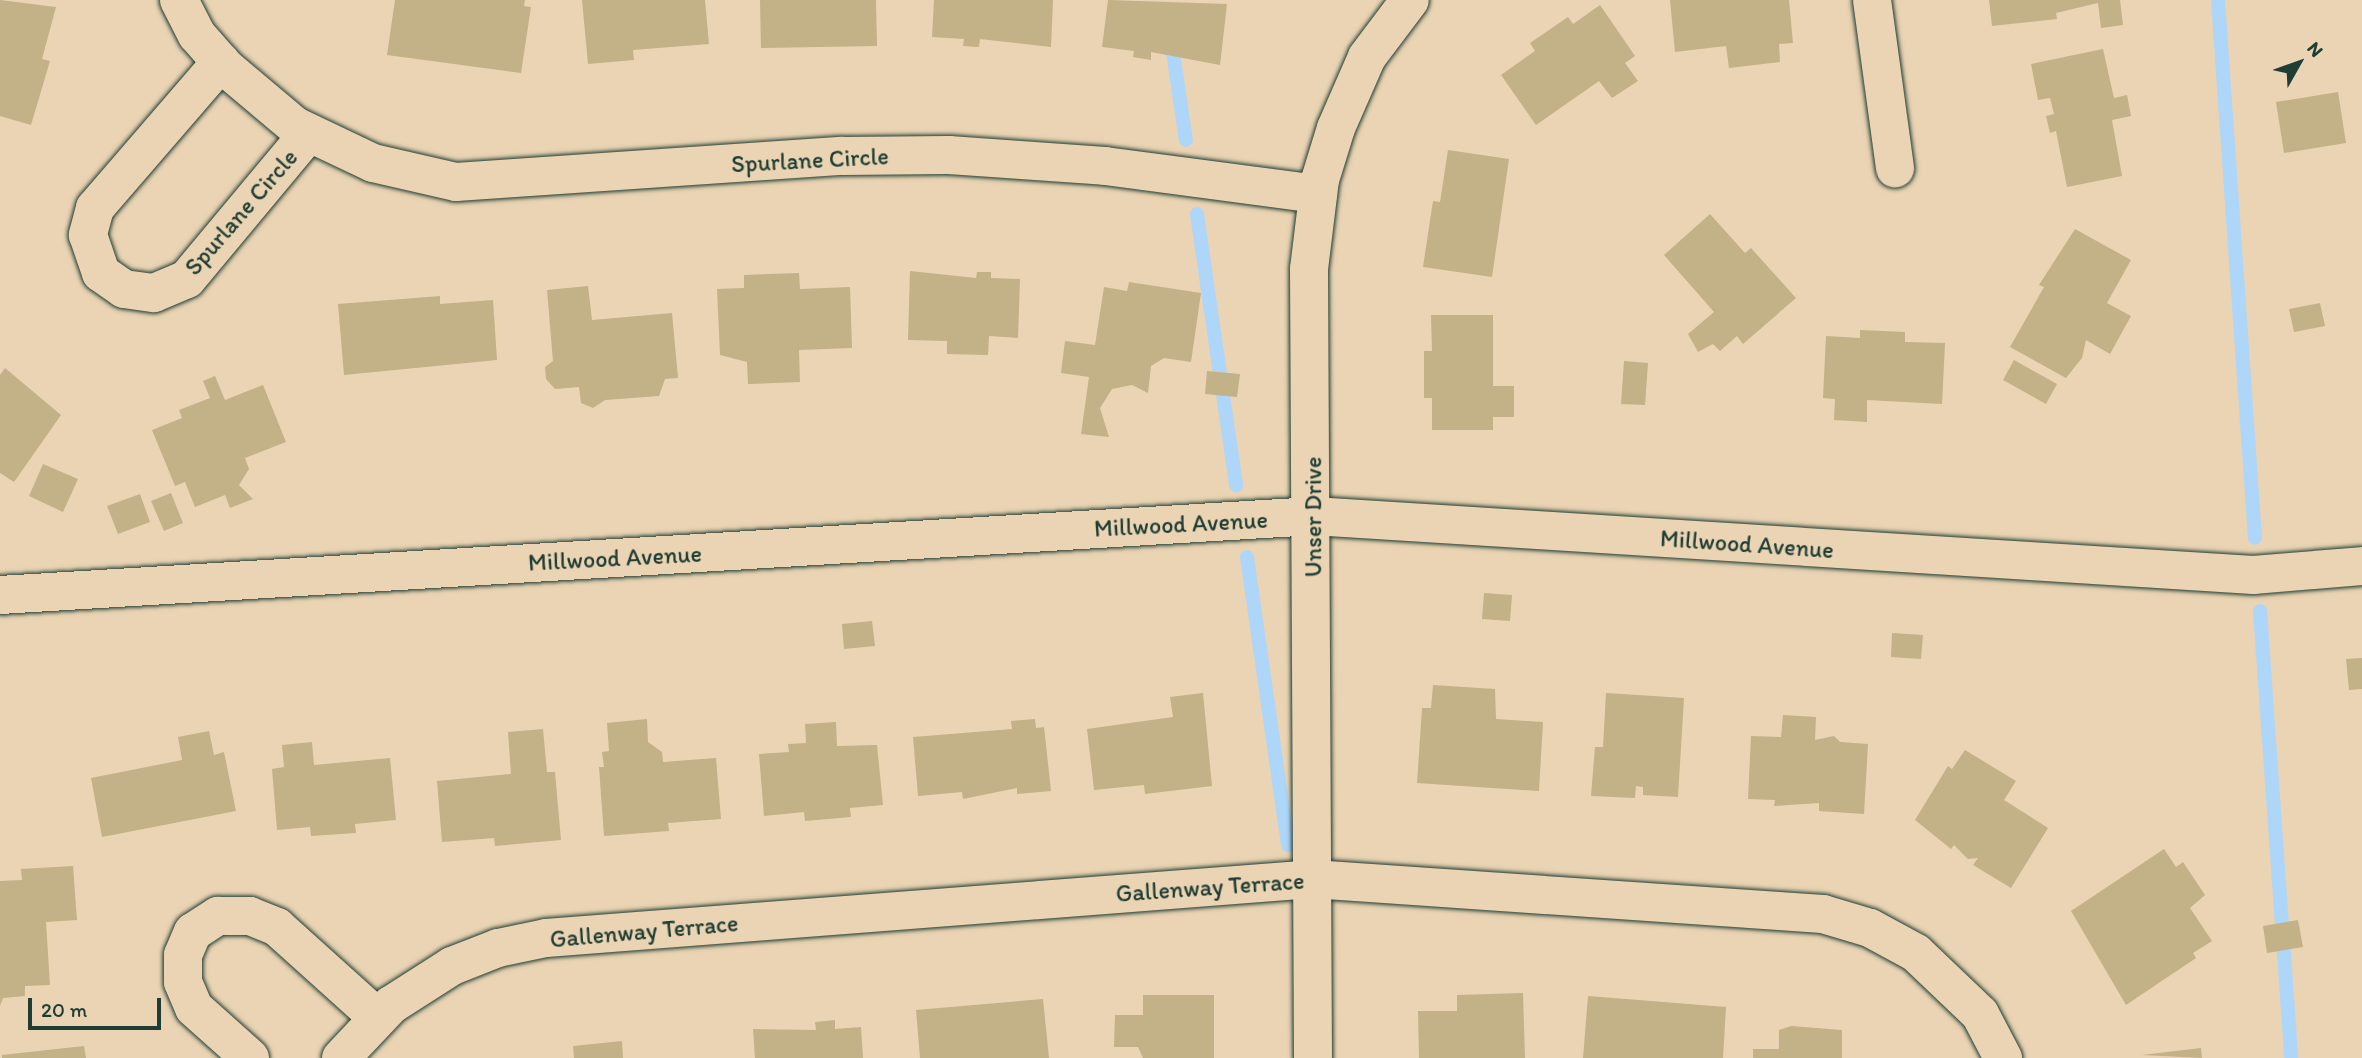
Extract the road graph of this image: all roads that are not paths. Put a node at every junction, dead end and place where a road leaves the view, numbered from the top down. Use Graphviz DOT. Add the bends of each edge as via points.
graph roads {
  1 [pos="178,0"];
  2 [pos="1410,0"];
  3 [pos="1872,0"];
  4 [pos="221,62"];
  5 [pos="309,134"];
  6 [pos="1895,168"];
  7 [pos="1318,194"];
  8 [pos="1313,516"];
  9 [pos="2362,566"];
  10 [pos="0,595"];
  11 [pos="1312,879"];
  12 [pos="378,1018"];
  13 [pos="250,1058"];
  14 [pos="341,1058"];
  15 [pos="1313,1058"];
  16 [pos="2003,1058"];
  1 -- 4 [label="street, Spurlane Circle" via="197,35"];
  2 -- 7 [label="street, Unser Drive" via="1367,57 1336,128"];
  3 -- 6 [label="street"];
  4 -- 5 [label="street, Spurlane Circle"];
  4 -- 5 [label="street, Spurlane Circle" via="95,208 88,236 101,273 124,289 154,293 187,279"];
  5 -- 7 [label="street, Spurlane Circle" via="373,163 456,182 842,156 949,155 1105,166"];
  7 -- 8 [label="street, Unser Drive" via="1309,269"];
  8 -- 9 [label="street, Millwood Avenue" via="2253,575"];
  8 -- 10 [label="street, Millwood Avenue"];
  8 -- 11 [label="street, Unser Drive"];
  11 -- 12 [label="street, Gallenway Terrace" via="546,938 498,948 452,966"];
  11 -- 15 [label="street, Unser Drive"];
  11 -- 16 [label="street, Gallenway Terrace" via="1823,914 1870,928 1916,953 1980,1014"];
  12 -- 13 [label="street" via="277,927 250,916 218,916 193,932 183,955 183,982 194,1007"];
  12 -- 14 [label="street, Gallenway Terrace"];
}
